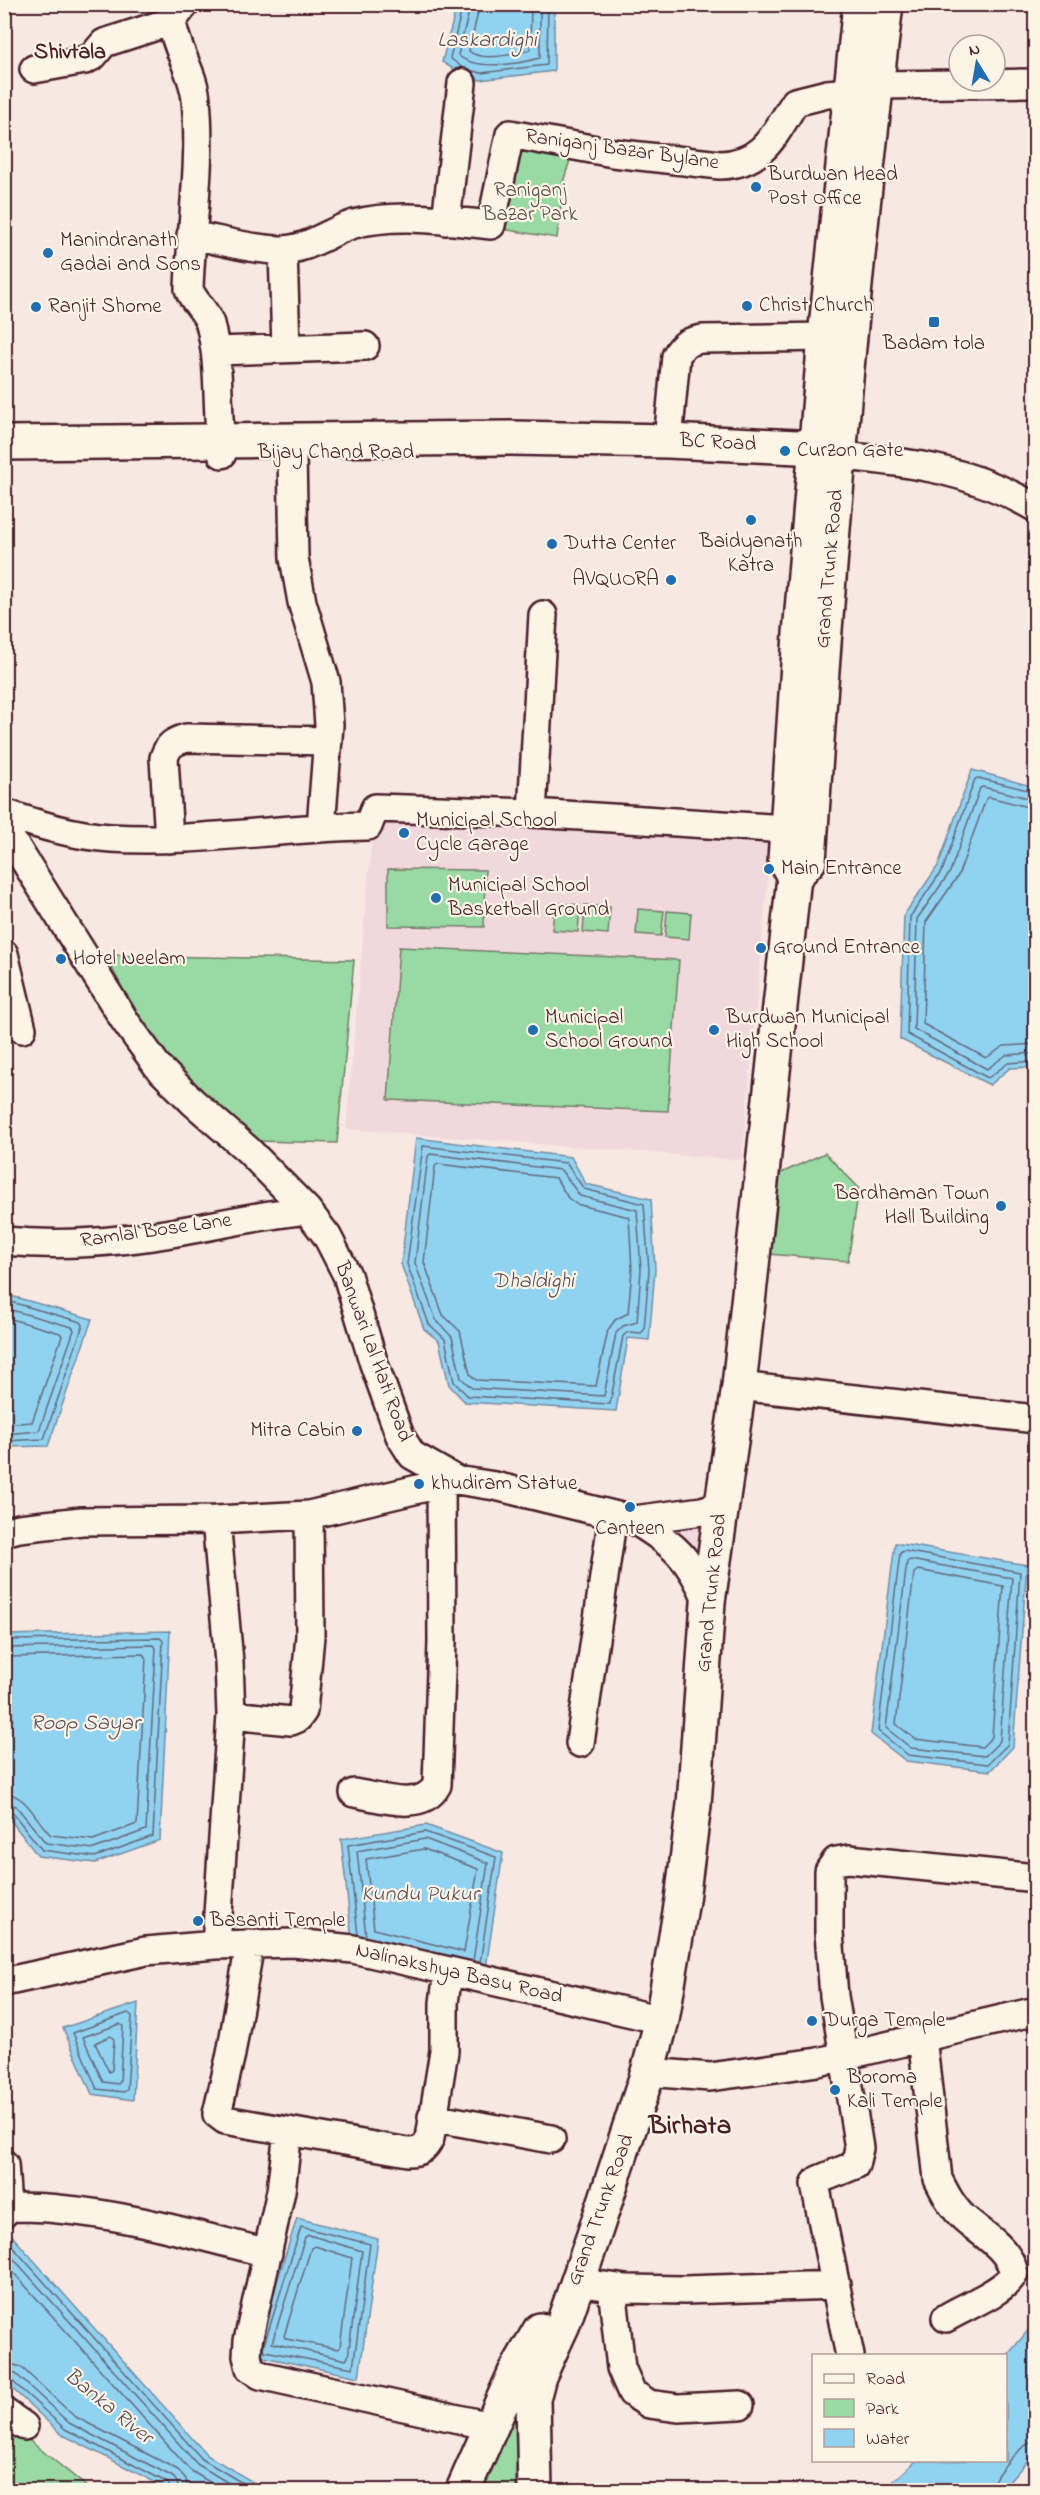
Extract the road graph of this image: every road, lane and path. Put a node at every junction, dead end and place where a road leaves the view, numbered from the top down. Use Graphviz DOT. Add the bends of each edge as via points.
graph roads {
  1 [pos="860,4"];
  2 [pos="886,4"];
  3 [pos="179,13"];
  4 [pos="34,69"];
  5 [pos="462,83"];
  6 [pos="1035,83"];
  7 [pos="859,87"];
  8 [pos="446,221"];
  9 [pos="191,235"];
  10 [pos="283,250"];
  11 [pos="825,337"];
  12 [pos="365,346"];
  13 [pos="286,348"];
  14 [pos="215,351"];
  15 [pos="4,443"];
  16 [pos="221,448"];
  17 [pos="668,448"];
  18 [pos="292,454"];
  19 [pos="4,455"];
  20 [pos="831,455"];
  21 [pos="1035,508"];
  22 [pos="543,615"];
  23 [pos="328,741"];
  24 [pos="532,813"];
  25 [pos="321,827"];
  26 [pos="786,829"];
  27 [pos="5,830"];
  28 [pos="169,838"];
  29 [pos="794,877"];
  30 [pos="4,954"];
  31 [pos="22,1029"];
  32 [pos="276,1178"];
  33 [pos="307,1210"];
  34 [pos="270,1214"];
  35 [pos="4,1241"];
  36 [pos="739,1386"];
  37 [pos="1035,1419"];
  38 [pos="449,1482"];
  39 [pos="721,1505"];
  40 [pos="309,1515"];
  41 [pos="623,1518"];
  42 [pos="216,1520"];
  43 [pos="4,1533"];
  44 [pos="708,1602"];
  45 [pos="231,1715"];
  46 [pos="580,1743"];
  47 [pos="354,1793"];
  48 [pos="1035,1878"];
  49 [pos="250,1944"];
  50 [pos="216,1945"];
  51 [pos="448,1972"];
  52 [pos="4,1982"];
  53 [pos="1035,2011"];
  54 [pos="662,2020"];
  55 [pos="922,2037"];
  56 [pos="845,2056"];
  57 [pos="648,2072"];
  58 [pos="432,2117"];
  59 [pos="288,2131"];
  60 [pos="551,2139"];
  61 [pos="4,2164"];
  62 [pos="6,2210"];
  63 [pos="267,2253"];
  64 [pos="836,2285"];
  65 [pos="612,2287"];
  66 [pos="574,2289"];
  67 [pos="946,2318"];
  68 [pos="850,2354"];
  69 [pos="740,2404"];
  70 [pos="490,2426"];
  71 [pos="463,2490"];
  72 [pos="535,2490"];
  1 -- 7 [label="main road, Grand Trunk Road"];
  2 -- 7 [label="main road, Grand Trunk Road"];
  3 -- 4 [label="street" via="104,43 85,60"];
  3 -- 9 [label="street" via="196,98 197,180"];
  5 -- 8 [label="street"];
  6 -- 7 [label="street"];
  7 -- 8 [label="street, Raniganj Bazar Bylane" via="795,102 769,144 737,165 613,153 510,134 491,225"];
  7 -- 11 [label="main road, Grand Trunk Road"];
  7 -- 20 [label="main road, Grand Trunk Road" via="862,207"];
  8 -- 10 [label="street, Raniganj Bazar Bylane" via="405,218 354,224 309,244"];
  9 -- 10 [label="street, Raniganj Bazar Bylane"];
  9 -- 14 [label="street" via="190,294 207,315"];
  10 -- 13 [label="street"];
  11 -- 17 [label="street" via="702,339 682,346 676,356"];
  11 -- 20 [label="main road, Grand Trunk Road"];
  12 -- 13 [label="street"];
  13 -- 14 [label="street"];
  14 -- 16 [label="street"];
  15 -- 16 [label="main road, Bijay Chand Road"];
  16 -- 17 [label="main road, Bijay Chand Road" via="511,438"];
  16 -- 18 [label="main road, Bijay Chand Road"];
  16 -- 19 [label="main road, Bijay Chand Road"];
  17 -- 18 [label="main road, Bijay Chand Road"];
  17 -- 20 [label="main road, BC Road"];
  18 -- 23 [label="street" via="294,558 302,602 326,682"];
  20 -- 21 [label="street" via="938,468 1017,497"];
  20 -- 26 [label="main road, Grand Trunk Road"];
  20 -- 29 [label="main road, Grand Trunk Road" via="809,861"];
  22 -- 24 [label="street"];
  23 -- 25 [label="street"];
  23 -- 28 [label="street" via="174,741 164,758"];
  24 -- 25 [label="street" via="375,808 368,826"];
  24 -- 26 [label="street"];
  25 -- 28 [label="street"];
  26 -- 29 [label="main road, Grand Trunk Road" via="785,860"];
  27 -- 28 [label="street" via="45,827 109,838"];
  27 -- 32 [label="street, Banwari Lal Hati Road" via="158,1067"];
  29 -- 36 [label="main road, Grand Trunk Road"];
  30 -- 31 [label="street"];
  32 -- 33 [label="street, Banwari Lal Hati Road"];
  32 -- 34 [label="street" via="279,1195"];
  33 -- 34 [label="street, Ramlal Bose Lane"];
  33 -- 38 [label="street, Banwari Lal Hati Road" via="327,1236 347,1275 400,1436 412,1455"];
  34 -- 35 [label="street, Ramlal Bose Lane" via="125,1239 43,1245"];
  36 -- 37 [label="street"];
  36 -- 39 [label="main road, Grand Trunk Road"];
  38 -- 40 [label="street"];
  38 -- 41 [label="street, Banwari Lal Hati Road" via="495,1486"];
  38 -- 47 [label="street" via="436,1785 431,1795 420,1801"];
  39 -- 41 [label="street, Banwari Lal Hati Road" via="702,1511"];
  39 -- 44 [label="main road, Grand Trunk Road"];
  40 -- 42 [label="street"];
  40 -- 45 [label="street" via="310,1636 303,1711 291,1721"];
  41 -- 44 [label="street" via="664,1539 690,1563"];
  41 -- 46 [label="street"];
  42 -- 43 [label="street" via="82,1521"];
  42 -- 45 [label="street"];
  44 -- 54 [label="main road, Grand Trunk Road" via="694,1805"];
  45 -- 50 [label="street"];
  48 -- 56 [label="street" via="849,1859 837,1861 829,1871 829,1933 834,1996"];
  49 -- 50 [label="street, Nalinakshya Basu Road"];
  49 -- 51 [label="street, Nalinakshya Basu Road" via="294,1942 353,1948"];
  49 -- 59 [label="street" via="217,2114 225,2120"];
  50 -- 52 [label="street, Nalinakshya Basu Road" via="146,1951"];
  51 -- 54 [label="street, Nalinakshya Basu Road"];
  51 -- 58 [label="street" via="444,2051"];
  53 -- 55 [label="street"];
  54 -- 57 [label="main road, Grand Trunk Road"];
  55 -- 56 [label="street"];
  55 -- 67 [label="street" via="938,2179 963,2216 1010,2260 1014,2273 997,2291"];
  56 -- 57 [label="street" via="710,2077"];
  56 -- 64 [label="street" via="858,2158 855,2165 815,2184"];
  57 -- 66 [label="main road, Grand Trunk Road"];
  58 -- 59 [label="street" via="430,2138 418,2152"];
  58 -- 60 [label="street"];
  59 -- 63 [label="street" via="281,2191"];
  61 -- 62 [label="street"];
  62 -- 63 [label="street" via="58,2209 93,2214"];
  63 -- 70 [label="street" via="248,2341 250,2368 260,2375 301,2385"];
  64 -- 65 [label="street" via="684,2290"];
  64 -- 68 [label="street"];
  65 -- 66 [label="street"];
  65 -- 69 [label="street" via="621,2368 632,2393 649,2404 678,2408"];
  66 -- 70 [label="main road" via="536,2335"];
  66 -- 72 [label="main road, Grand Trunk Road" via="533,2398"];
  70 -- 71 [label="main road"];
}
